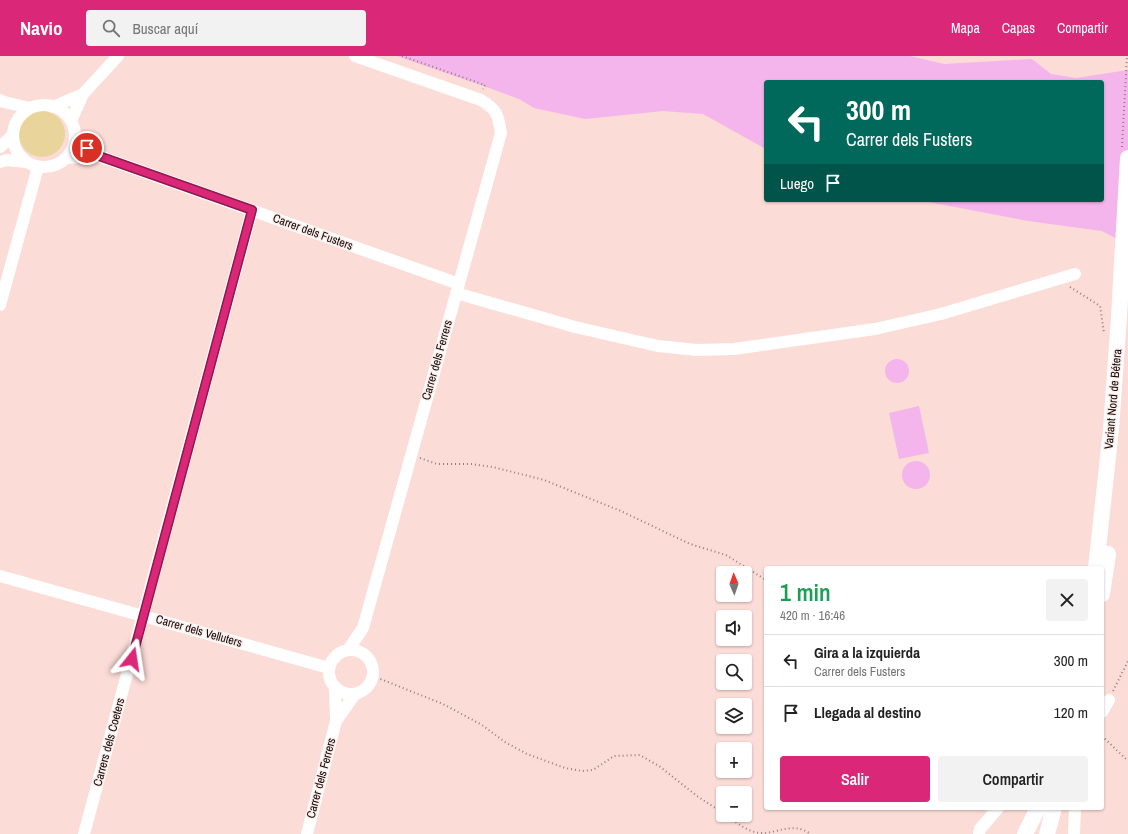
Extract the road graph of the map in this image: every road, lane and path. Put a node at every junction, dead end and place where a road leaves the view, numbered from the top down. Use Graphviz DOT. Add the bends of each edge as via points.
graph roads {
  1 [pos="118,56"];
  2 [pos="355,56"];
  3 [pos="402,56"];
  4 [pos="83,94"];
  5 [pos="480,100"];
  6 [pos="2,101"];
  7 [pos="53,107"];
  8 [pos="30,108"];
  9 [pos="71,121"];
  10 [pos="14,129"];
  11 [pos="75,139"];
  12 [pos="0,147"];
  13 [pos="99,156"];
  14 [pos="66,158"];
  15 [pos="1128,158"];
  16 [pos="0,162"];
  17 [pos="26,162"];
  18 [pos="38,167"];
  19 [pos="252,210"];
  20 [pos="1075,274"];
  21 [pos="1056,279"];
  22 [pos="457,289"];
  23 [pos="0,305"];
  24 [pos="1124,323"];
  25 [pos="1107,336"];
  26 [pos="411,455"];
  27 [pos="1096,566"];
  28 [pos="0,576"];
  29 [pos="764,579"];
  30 [pos="1104,583"];
  31 [pos="144,616"];
  32 [pos="363,628"];
  33 [pos="348,650"];
  34 [pos="368,657"];
  35 [pos="1128,661"];
  36 [pos="329,668"];
  37 [pos="373,676"];
  38 [pos="335,688"];
  39 [pos="355,694"];
  40 [pos="1109,700"];
  41 [pos="1104,709"];
  42 [pos="336,721"];
  43 [pos="1104,738"];
  44 [pos="1128,761"];
  45 [pos="716,808"];
  46 [pos="996,810"];
  47 [pos="1037,810"];
  48 [pos="1053,810"];
  49 [pos="1075,810"];
  50 [pos="736,822"];
  51 [pos="84,834"];
  52 [pos="307,834"];
  53 [pos="811,834"];
  54 [pos="979,834"];
  55 [pos="1025,834"];
  56 [pos="1047,834"];
  57 [pos="1074,834"];
  1 -- 4 [label="street"];
  2 -- 5 [label="street"];
  3 -- 5 [label="path" via="485,85"];
  4 -- 7 [label="street"];
  4 -- 9 [label="street"];
  5 -- 22 [label="street, Carrer dels Ferrers" via="494,109 499,118 501,133"];
  6 -- 8 [label="street"];
  6 -- 10 [label="street"];
  7 -- 8 [label="street"];
  7 -- 9 [label="street"];
  8 -- 10 [label="street" via="19,117"];
  9 -- 11 [label="street"];
  10 -- 12 [label="street"];
  10 -- 17 [label="street" via="14,145"];
  11 -- 13 [label="street, Carrer dels Fusters"];
  11 -- 14 [label="street"];
  13 -- 14 [label="street, Carrer dels Fusters"];
  13 -- 19 [label="street, Carrer dels Fusters"];
  14 -- 18 [label="street" via="53,166"];
  15 -- 24 [label="main road, Variant Nord de Bétera"];
  16 -- 17 [label="street"];
  17 -- 18 [label="street"];
  18 -- 23 [label="street"];
  19 -- 22 [label="street, Carrer dels Fusters"];
  19 -- 31 [label="street, Carrers dels Coeters"];
  20 -- 21 [label="street, Carrer dels Fusters"];
  21 -- 22 [label="street, Carrer dels Fusters" via="941,314 875,330 734,349 697,350 658,346 582,329"];
  21 -- 25 [label="path" via="1100,306 1103,331"];
  22 -- 26 [label="street, Carrer dels Ferrers"];
  24 -- 27 [label="main road, Variant Nord de Bétera"];
  24 -- 30 [label="main road, Variant Nord de Bétera" via="1114,496"];
  26 -- 29 [label="path" via="437,464 493,467 544,480 621,511 690,544 726,555"];
  26 -- 32 [label="street, Carrer dels Ferrers"];
  28 -- 31 [label="street, Carrer dels Velluters"];
  31 -- 36 [label="street, Carrer dels Velluters"];
  31 -- 51 [label="street, Carrers dels Coeters"];
  32 -- 33 [label="street, Carrer dels Ferrers"];
  32 -- 34 [label="street, Carrer dels Ferrers"];
  33 -- 34 [label="street" via="359,651"];
  33 -- 36 [label="street" via="336,656"];
  34 -- 37 [label="street"];
  35 -- 40 [label="path"];
  36 -- 38 [label="street" via="331,682"];
  37 -- 39 [label="street" via="367,688"];
  37 -- 45 [label="path" via="443,704 527,754 566,768 593,770 614,756 640,755"];
  38 -- 39 [label="street" via="348,694"];
  38 -- 42 [label="street, Carrer dels Ferrers"];
  39 -- 42 [label="street, Carrer dels Ferrers"];
  40 -- 41 [label="street"];
  42 -- 52 [label="street, Carrer dels Ferrers"];
  43 -- 44 [label="path"];
  46 -- 54 [label="street" via="980,829"];
  47 -- 55 [label="main road"];
  48 -- 56 [label="main road"];
  49 -- 57 [label="street"];
  50 -- 53 [label="path" via="760,833 792,828"];
}
